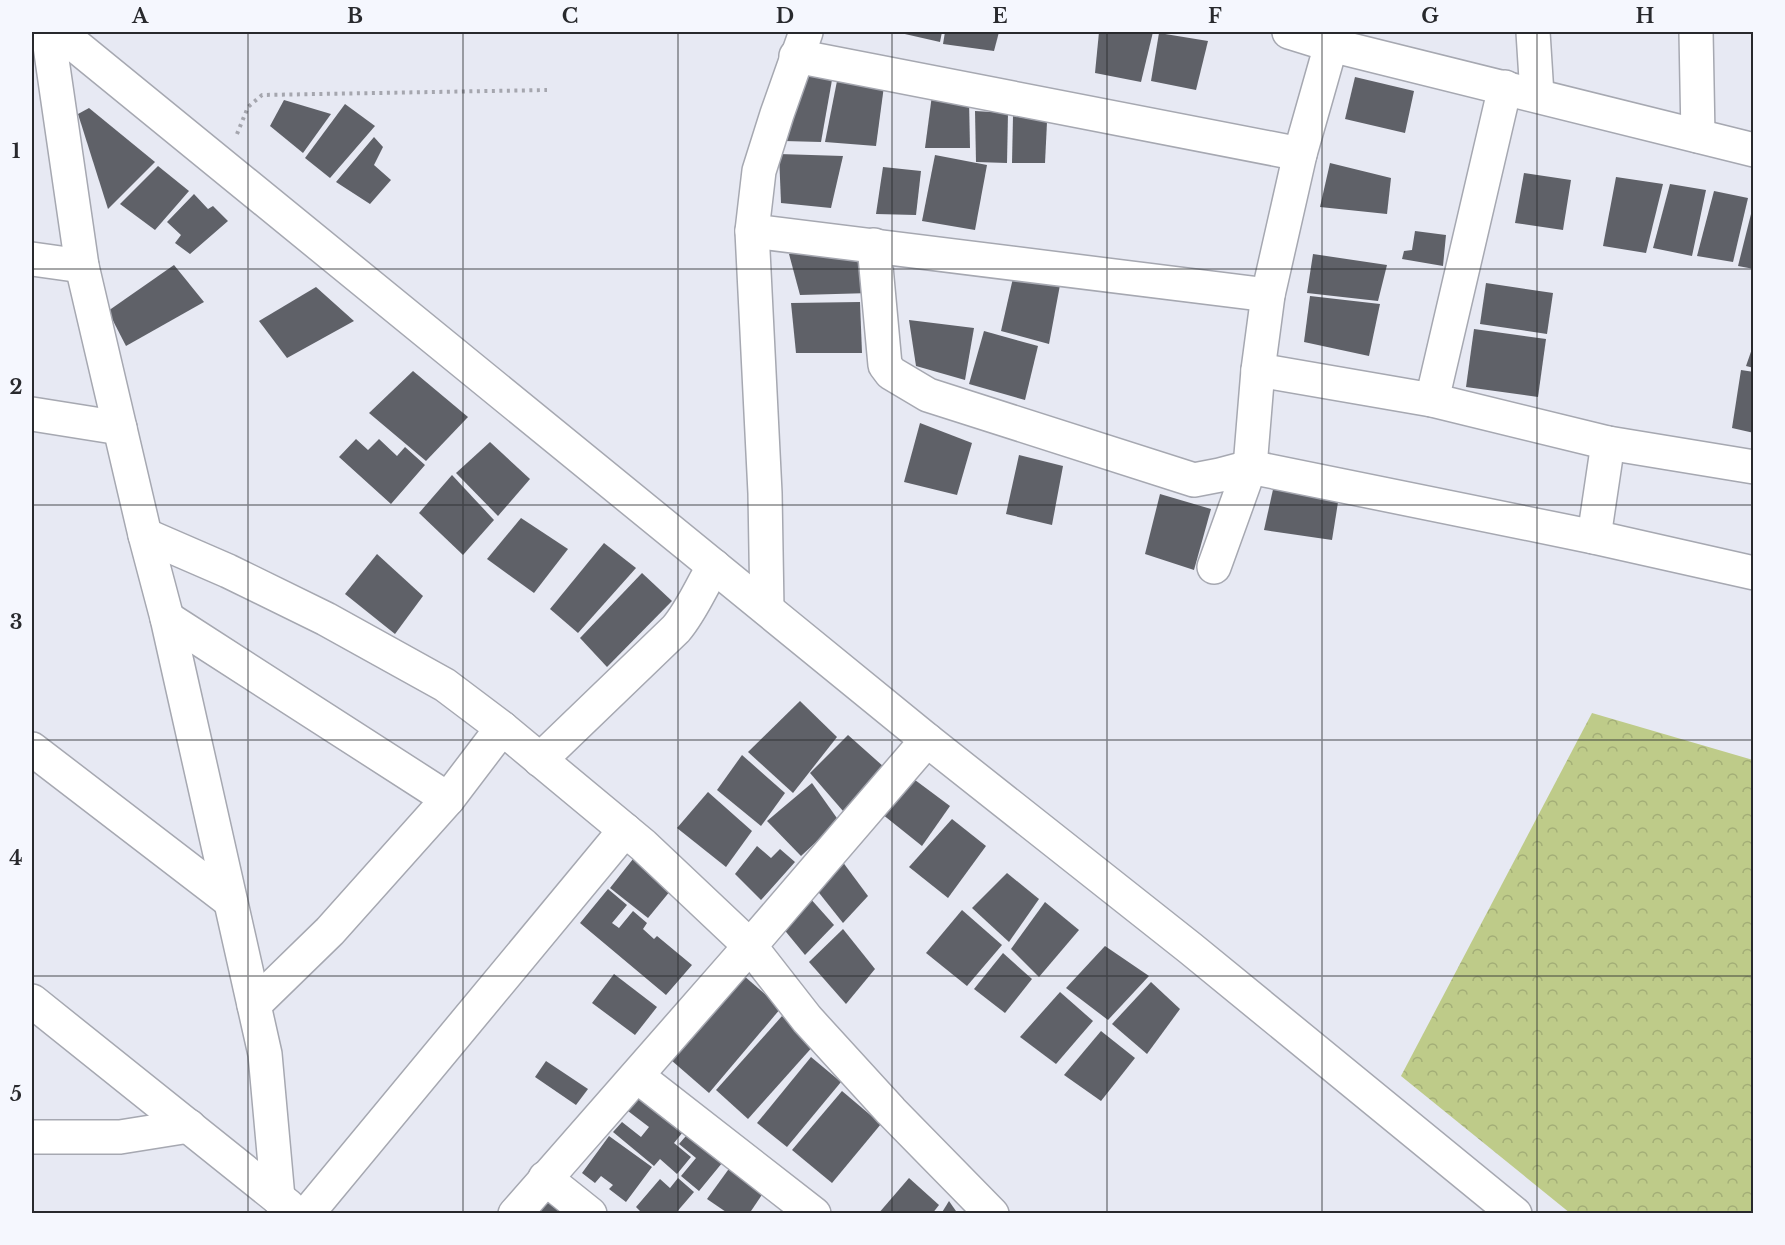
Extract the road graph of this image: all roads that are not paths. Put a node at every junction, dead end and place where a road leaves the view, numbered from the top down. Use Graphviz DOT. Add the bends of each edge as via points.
graph roads {
  1 [pos="1289,32"];
  2 [pos="1533,32"];
  3 [pos="1696,32"];
  4 [pos="47,38"];
  5 [pos="801,44"];
  6 [pos="1331,45"];
  7 [pos="1505,87"];
  8 [pos="1537,95"];
  9 [pos="1698,136"];
  10 [pos="1754,150"];
  11 [pos="1300,154"];
  12 [pos="752,231"];
  13 [pos="874,245"];
  14 [pos="32,259"];
  15 [pos="82,266"];
  16 [pos="1268,295"];
  17 [pos="1258,369"];
  18 [pos="1431,400"];
  19 [pos="32,414"];
  20 [pos="120,428"];
  21 [pos="1608,443"];
  22 [pos="1250,467"];
  23 [pos="1754,467"];
  24 [pos="145,535"];
  25 [pos="1594,537"];
  26 [pos="714,566"];
  27 [pos="1214,567"];
  28 [pos="1754,573"];
  29 [pos="767,609"];
  30 [pos="167,618"];
  31 [pos="502,728"];
  32 [pos="927,740"];
  33 [pos="33,745"];
  34 [pos="540,760"];
  35 [pos="448,799"];
  36 [pos="625,830"];
  37 [pos="230,901"];
  38 [pos="750,946"];
  39 [pos="32,1001"];
  40 [pos="254,1005"];
  41 [pos="637,1076"];
  42 [pos="189,1126"];
  43 [pos="32,1137"];
  44 [pos="545,1178"];
  45 [pos="287,1206"];
  46 [pos="307,1214"];
  47 [pos="515,1214"];
  48 [pos="590,1214"];
  49 [pos="814,1214"];
  50 [pos="992,1214"];
  51 [pos="1515,1214"];
  1 -- 6 [label="street"];
  2 -- 8 [label="street"];
  3 -- 9 [label="street"];
  4 -- 15 [label="street"];
  4 -- 26 [label="street" via="227,169"];
  5 -- 11 [label="street"];
  5 -- 12 [label="street" via="759,171"];
  6 -- 7 [label="street"];
  6 -- 11 [label="street"];
  7 -- 8 [label="street"];
  7 -- 18 [label="street"];
  8 -- 9 [label="street"];
  9 -- 10 [label="street"];
  11 -- 16 [label="street"];
  12 -- 13 [label="street"];
  12 -- 29 [label="street"];
  13 -- 16 [label="street"];
  13 -- 22 [label="street" via="885,365 897,377 928,395 1194,480"];
  14 -- 15 [label="street"];
  15 -- 20 [label="street"];
  16 -- 17 [label="street"];
  17 -- 18 [label="street"];
  17 -- 22 [label="street"];
  18 -- 21 [label="street"];
  19 -- 20 [label="street"];
  20 -- 24 [label="street"];
  21 -- 23 [label="street"];
  21 -- 25 [label="street"];
  22 -- 25 [label="street"];
  22 -- 27 [label="street"];
  24 -- 30 [label="street"];
  24 -- 31 [label="street" via="326,619 445,686"];
  25 -- 28 [label="street"];
  26 -- 29 [label="street"];
  26 -- 34 [label="street" via="676,629"];
  29 -- 32 [label="street"];
  30 -- 35 [label="street"];
  30 -- 37 [label="street"];
  31 -- 34 [label="street"];
  31 -- 35 [label="street"];
  32 -- 38 [label="street"];
  32 -- 51 [label="street"];
  33 -- 37 [label="street"];
  34 -- 36 [label="street"];
  35 -- 40 [label="street" via="330,931"];
  36 -- 38 [label="street"];
  36 -- 46 [label="street"];
  37 -- 40 [label="street"];
  38 -- 41 [label="street"];
  38 -- 50 [label="street" via="807,1019"];
  39 -- 42 [label="street"];
  40 -- 45 [label="street"];
  41 -- 44 [label="street"];
  41 -- 49 [label="street"];
  42 -- 43 [label="street" via="120,1137"];
  42 -- 45 [label="street"];
  44 -- 47 [label="street"];
  44 -- 48 [label="street"];
}
